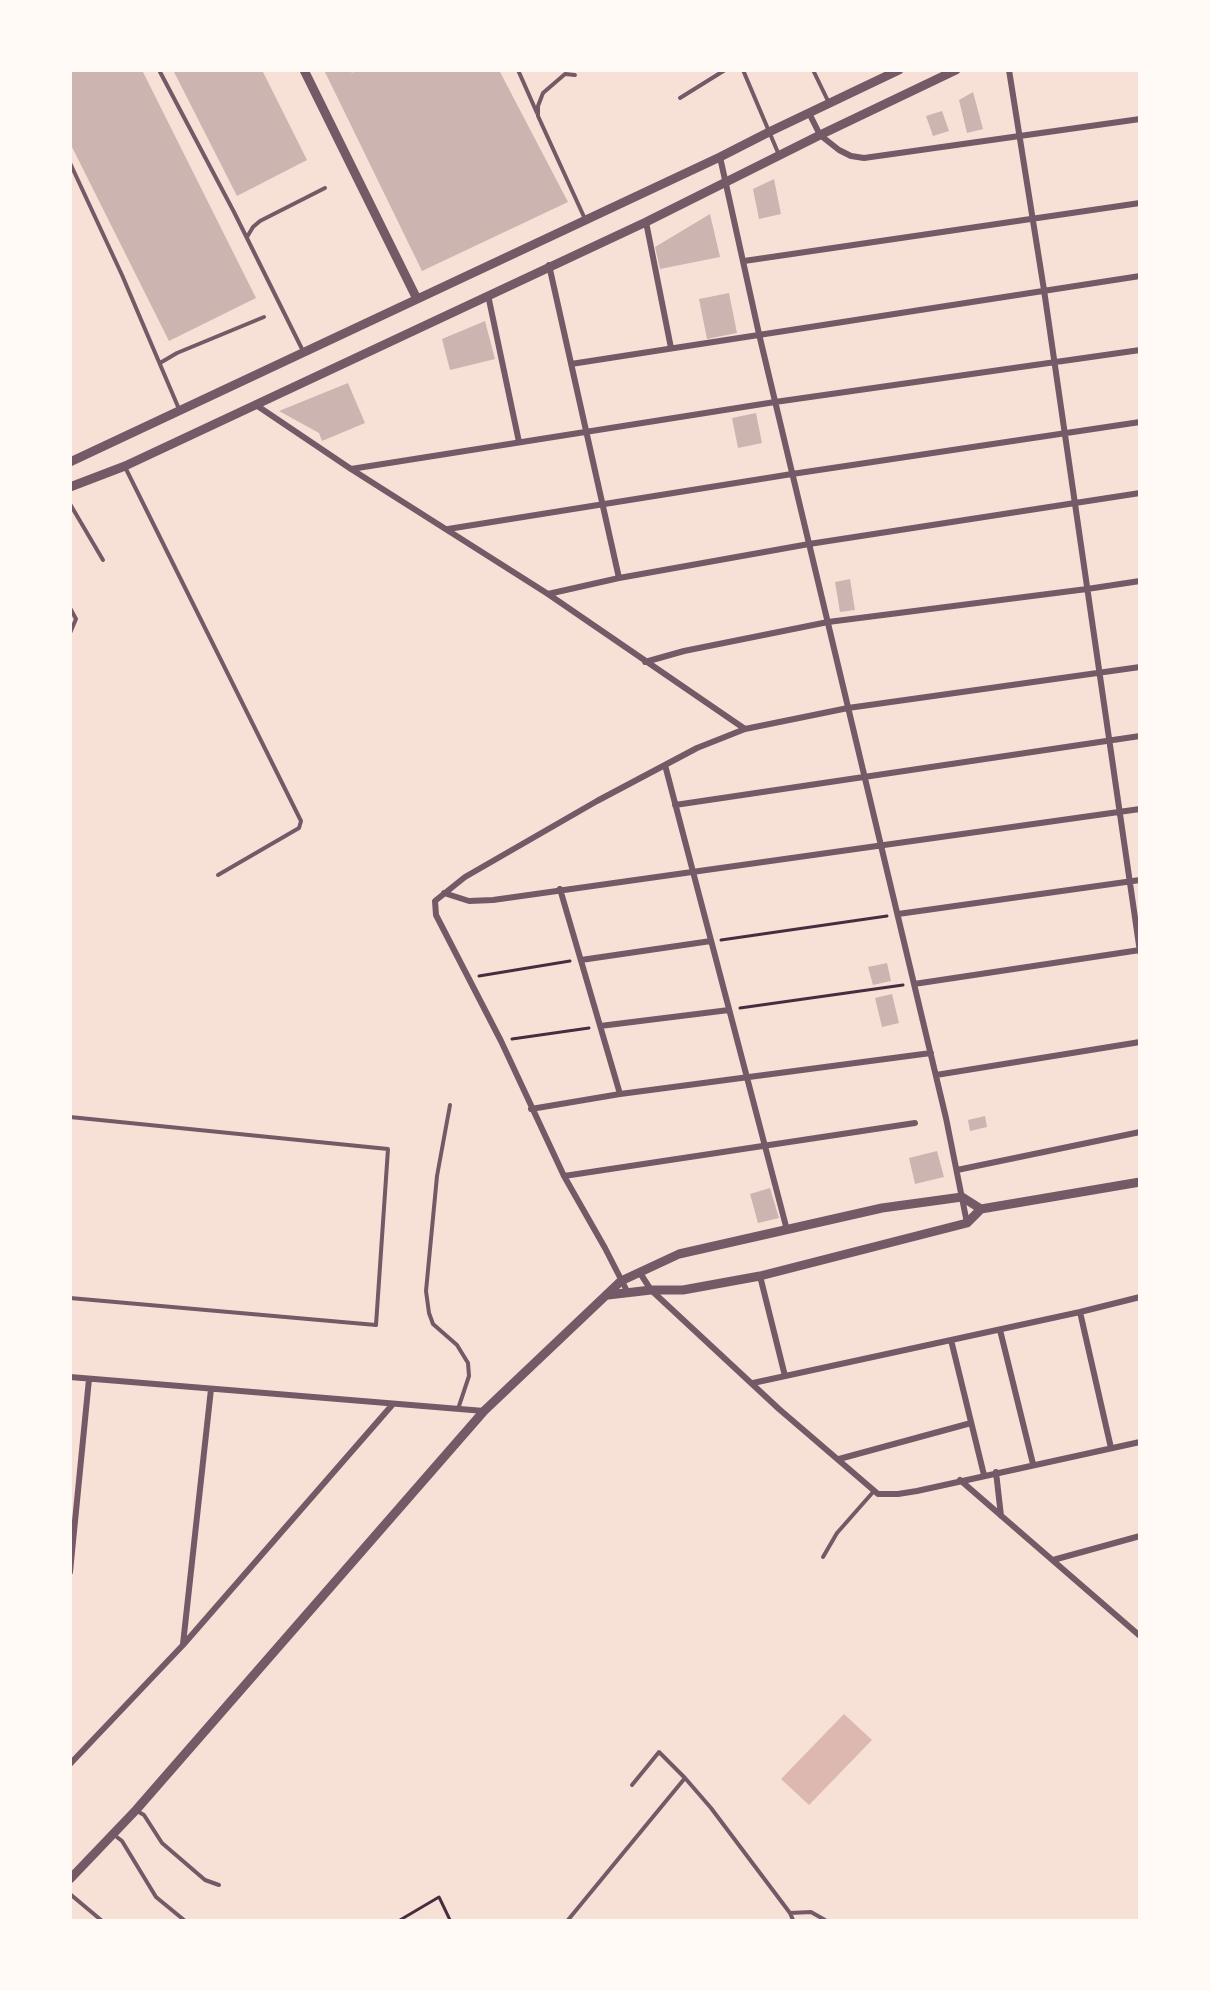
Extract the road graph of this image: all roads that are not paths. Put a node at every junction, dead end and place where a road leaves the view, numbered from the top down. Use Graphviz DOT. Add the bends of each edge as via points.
graph roads {
  1 [pos="159,70"];
  2 [pos="304,70"];
  3 [pos="518,70"];
  4 [pos="725,70"];
  5 [pos="743,70"];
  6 [pos="813,70"];
  7 [pos="899,70"];
  8 [pos="956,70"];
  9 [pos="1009,70"];
  10 [pos="575,75"];
  11 [pos="680,98"];
  12 [pos="829,104"];
  13 [pos="809,113"];
  14 [pos="538,116"];
  15 [pos="1140,119"];
  16 [pos="769,132"];
  17 [pos="820,135"];
  18 [pos="1020,137"];
  19 [pos="779,156"];
  20 [pos="720,157"];
  21 [pos="70,163"];
  22 [pos="726,181"];
  23 [pos="325,188"];
  24 [pos="1140,203"];
  25 [pos="1031,219"];
  26 [pos="586,220"];
  27 [pos="646,222"];
  28 [pos="246,237"];
  29 [pos="744,261"];
  30 [pos="549,265"];
  31 [pos="1140,276"];
  32 [pos="1044,290"];
  33 [pos="488,294"];
  34 [pos="417,299"];
  35 [pos="264,317"];
  36 [pos="759,334"];
  37 [pos="671,348"];
  38 [pos="1140,350"];
  39 [pos="303,352"];
  40 [pos="1054,362"];
  41 [pos="160,363"];
  42 [pos="572,364"];
  43 [pos="775,402"];
  44 [pos="256,405"];
  45 [pos="180,410"];
  46 [pos="1140,422"];
  47 [pos="586,433"];
  48 [pos="1065,434"];
  49 [pos="519,442"];
  50 [pos="71,459"];
  51 [pos="124,466"];
  52 [pos="351,469"];
  53 [pos="792,474"];
  54 [pos="70,488"];
  55 [pos="1140,493"];
  56 [pos="1075,503"];
  57 [pos="70,504"];
  58 [pos="601,504"];
  59 [pos="448,529"];
  60 [pos="809,544"];
  61 [pos="103,560"];
  62 [pos="619,578"];
  63 [pos="1140,580"];
  64 [pos="1087,589"];
  65 [pos="548,594"];
  66 [pos="70,608"];
  67 [pos="828,622"];
  68 [pos="70,633"];
  69 [pos="645,662"];
  70 [pos="1140,667"];
  71 [pos="1099,674"];
  72 [pos="848,708"];
  73 [pos="745,729"];
  74 [pos="1140,736"];
  75 [pos="1109,740"];
  76 [pos="665,765"];
  77 [pos="865,776"];
  78 [pos="675,805"];
  79 [pos="1140,809"];
  80 [pos="1119,812"];
  81 [pos="881,846"];
  82 [pos="693,871"];
  83 [pos="218,875"];
  84 [pos="1140,880"];
  85 [pos="1130,881"];
  86 [pos="560,889"];
  87 [pos="444,893"];
  88 [pos="898,914"];
  89 [pos="711,941"];
  90 [pos="1139,951"];
  91 [pos="581,960"];
  92 [pos="914,984"];
  93 [pos="729,1010"];
  94 [pos="600,1026"];
  95 [pos="1140,1042"];
  96 [pos="931,1053"];
  97 [pos="936,1075"];
  98 [pos="748,1079"];
  99 [pos="621,1094"];
  100 [pos="450,1105"];
  101 [pos="531,1109"];
  102 [pos="70,1117"];
  103 [pos="915,1124"];
  104 [pos="1140,1132"];
  105 [pos="765,1147"];
  106 [pos="957,1170"];
  107 [pos="564,1176"];
  108 [pos="1140,1182"];
  109 [pos="962,1197"];
  110 [pos="981,1209"];
  111 [pos="967,1222"];
  112 [pos="788,1230"];
  113 [pos="639,1273"];
  114 [pos="759,1276"];
  115 [pos="621,1281"];
  116 [pos="651,1290"];
  117 [pos="628,1293"];
  118 [pos="608,1295"];
  119 [pos="1140,1297"];
  120 [pos="70,1298"];
  121 [pos="1080,1312"];
  122 [pos="1000,1330"];
  123 [pos="951,1340"];
  124 [pos="785,1376"];
  125 [pos="70,1377"];
  126 [pos="89,1379"];
  127 [pos="753,1383"];
  128 [pos="211,1389"];
  129 [pos="393,1404"];
  130 [pos="458,1410"];
  131 [pos="484,1411"];
  132 [pos="971,1423"];
  133 [pos="1140,1442"];
  134 [pos="1111,1448"];
  135 [pos="839,1460"];
  136 [pos="1033,1464"];
  137 [pos="996,1472"];
  138 [pos="984,1475"];
  139 [pos="960,1480"];
  140 [pos="874,1491"];
  141 [pos="1002,1516"];
  142 [pos="1140,1536"];
  143 [pos="823,1557"];
  144 [pos="1053,1560"];
  145 [pos="70,1572"];
  146 [pos="1140,1635"];
  147 [pos="183,1645"];
  148 [pos="70,1764"];
  149 [pos="685,1778"];
  150 [pos="632,1785"];
  151 [pos="136,1810"];
  152 [pos="113,1834"];
  153 [pos="70,1879"];
  154 [pos="219,1886"];
  155 [pos="70,1893"];
  156 [pos="790,1913"];
  157 [pos="101,1920"];
  158 [pos="184,1920"];
  159 [pos="568,1920"];
  160 [pos="793,1920"];
  161 [pos="825,1920"];
  1 -- 28 [label="lane"];
  2 -- 34 [label="street"];
  3 -- 14 [label="lane"];
  4 -- 11 [label="lane"];
  5 -- 16 [label="lane"];
  6 -- 12 [label="lane"];
  7 -- 12 [label="street"];
  8 -- 17 [label="street"];
  9 -- 18 [label="street"];
  10 -- 14 [label="lane" via="565,74 543,93"];
  12 -- 13 [label="street"];
  13 -- 16 [label="street"];
  13 -- 17 [label="street"];
  14 -- 26 [label="lane"];
  15 -- 18 [label="street"];
  16 -- 19 [label="lane"];
  16 -- 20 [label="street"];
  17 -- 18 [label="street" via="839,150 864,158"];
  17 -- 19 [label="street"];
  18 -- 25 [label="street"];
  19 -- 22 [label="street"];
  20 -- 22 [label="street"];
  20 -- 26 [label="street"];
  21 -- 41 [label="lane"];
  22 -- 27 [label="street"];
  22 -- 29 [label="street"];
  23 -- 28 [label="lane" via="260,221"];
  24 -- 25 [label="street"];
  25 -- 29 [label="street"];
  25 -- 32 [label="street"];
  26 -- 34 [label="street"];
  27 -- 30 [label="street"];
  27 -- 37 [label="street"];
  28 -- 39 [label="lane"];
  29 -- 36 [label="street"];
  30 -- 33 [label="street"];
  30 -- 42 [label="street"];
  31 -- 32 [label="street"];
  32 -- 36 [label="street"];
  32 -- 40 [label="street"];
  33 -- 44 [label="street"];
  33 -- 49 [label="street"];
  34 -- 39 [label="street"];
  35 -- 41 [label="lane"];
  36 -- 37 [label="street"];
  36 -- 43 [label="street"];
  37 -- 42 [label="street"];
  38 -- 40 [label="street"];
  39 -- 45 [label="street"];
  40 -- 43 [label="street"];
  40 -- 48 [label="street"];
  41 -- 45 [label="lane"];
  42 -- 47 [label="street"];
  43 -- 47 [label="street"];
  43 -- 53 [label="street"];
  44 -- 51 [label="street"];
  44 -- 52 [label="street"];
  45 -- 50 [label="street"];
  46 -- 48 [label="street"];
  47 -- 49 [label="street"];
  47 -- 58 [label="street"];
  48 -- 53 [label="street"];
  48 -- 56 [label="street"];
  49 -- 52 [label="street"];
  51 -- 54 [label="street"];
  51 -- 83 [label="lane" via="301,821 299,828"];
  52 -- 59 [label="street"];
  53 -- 58 [label="street"];
  53 -- 60 [label="street"];
  55 -- 56 [label="street"];
  56 -- 60 [label="street"];
  56 -- 64 [label="street"];
  57 -- 61 [label="lane"];
  58 -- 59 [label="street"];
  58 -- 62 [label="street"];
  59 -- 65 [label="street"];
  60 -- 62 [label="street"];
  60 -- 67 [label="street"];
  62 -- 65 [label="street"];
  63 -- 64 [label="street"];
  64 -- 67 [label="street"];
  64 -- 71 [label="street"];
  65 -- 69 [label="street"];
  66 -- 68 [label="lane" via="76,619"];
  67 -- 69 [label="street"];
  67 -- 72 [label="street"];
  69 -- 73 [label="street"];
  70 -- 71 [label="street"];
  71 -- 72 [label="street"];
  71 -- 75 [label="street"];
  72 -- 73 [label="street"];
  72 -- 77 [label="street"];
  73 -- 76 [label="street"];
  74 -- 75 [label="street"];
  75 -- 77 [label="street"];
  75 -- 80 [label="street"];
  76 -- 78 [label="street"];
  76 -- 87 [label="street" via="465,877"];
  77 -- 78 [label="street"];
  77 -- 81 [label="street"];
  78 -- 82 [label="street"];
  79 -- 80 [label="street"];
  80 -- 81 [label="street"];
  80 -- 85 [label="street"];
  81 -- 82 [label="street"];
  81 -- 88 [label="street"];
  82 -- 86 [label="street"];
  82 -- 89 [label="street"];
  84 -- 85 [label="street"];
  85 -- 88 [label="street"];
  85 -- 90 [label="street"];
  86 -- 87 [label="street" via="469,901"];
  86 -- 91 [label="street"];
  87 -- 101 [label="street" via="435,901 436,915"];
  88 -- 92 [label="street"];
  89 -- 91 [label="street"];
  89 -- 93 [label="street"];
  90 -- 92 [label="street"];
  91 -- 94 [label="street"];
  92 -- 96 [label="street"];
  93 -- 94 [label="street"];
  93 -- 98 [label="street"];
  94 -- 99 [label="street"];
  95 -- 97 [label="street"];
  96 -- 97 [label="street"];
  96 -- 98 [label="street"];
  97 -- 106 [label="street"];
  98 -- 99 [label="street"];
  98 -- 105 [label="street"];
  99 -- 101 [label="street"];
  100 -- 130 [label="lane" via="436,1176 426,1292 433,1324 457,1345 468,1363 469,1376"];
  101 -- 107 [label="street"];
  102 -- 120 [label="lane" via="388,1149 376,1325"];
  103 -- 105 [label="street"];
  104 -- 106 [label="street"];
  105 -- 107 [label="street"];
  105 -- 112 [label="street"];
  106 -- 109 [label="street"];
  107 -- 115 [label="street"];
  108 -- 110 [label="street"];
  109 -- 110 [label="street"];
  109 -- 111 [label="street"];
  109 -- 112 [label="street" via="882,1208"];
  110 -- 111 [label="street"];
  111 -- 114 [label="street"];
  112 -- 113 [label="street" via="679,1254"];
  113 -- 115 [label="street"];
  113 -- 116 [label="street"];
  114 -- 116 [label="street" via="683,1290"];
  114 -- 124 [label="street"];
  115 -- 117 [label="street"];
  115 -- 118 [label="street"];
  116 -- 117 [label="street"];
  116 -- 127 [label="street"];
  117 -- 118 [label="street"];
  118 -- 131 [label="street"];
  119 -- 121 [label="street"];
  121 -- 122 [label="street"];
  121 -- 134 [label="street"];
  122 -- 123 [label="street"];
  122 -- 136 [label="street"];
  123 -- 124 [label="street"];
  123 -- 132 [label="street"];
  124 -- 127 [label="street"];
  125 -- 126 [label="street"];
  126 -- 128 [label="street"];
  126 -- 145 [label="street"];
  127 -- 135 [label="street"];
  128 -- 129 [label="street"];
  128 -- 147 [label="street"];
  129 -- 130 [label="street"];
  129 -- 147 [label="street"];
  130 -- 131 [label="street"];
  131 -- 151 [label="street"];
  132 -- 135 [label="street"];
  132 -- 138 [label="street"];
  133 -- 134 [label="street"];
  134 -- 136 [label="street"];
  135 -- 140 [label="street"];
  136 -- 137 [label="street"];
  137 -- 138 [label="street"];
  137 -- 141 [label="street"];
  138 -- 139 [label="street"];
  139 -- 140 [label="street" via="898,1494"];
  139 -- 141 [label="street"];
  140 -- 143 [label="lane" via="837,1533"];
  141 -- 144 [label="street"];
  142 -- 144 [label="street"];
  144 -- 146 [label="street"];
  147 -- 148 [label="street"];
  149 -- 150 [label="lane" via="659,1752"];
  149 -- 156 [label="lane"];
  149 -- 159 [label="lane"];
  151 -- 152 [label="street"];
  151 -- 154 [label="lane" via="144,1815 162,1843 205,1880"];
  152 -- 153 [label="street"];
  152 -- 158 [label="lane" via="122,1841 156,1897"];
  155 -- 157 [label="lane"];
  156 -- 160 [label="lane"];
  156 -- 161 [label="lane" via="811,1912"];
}
